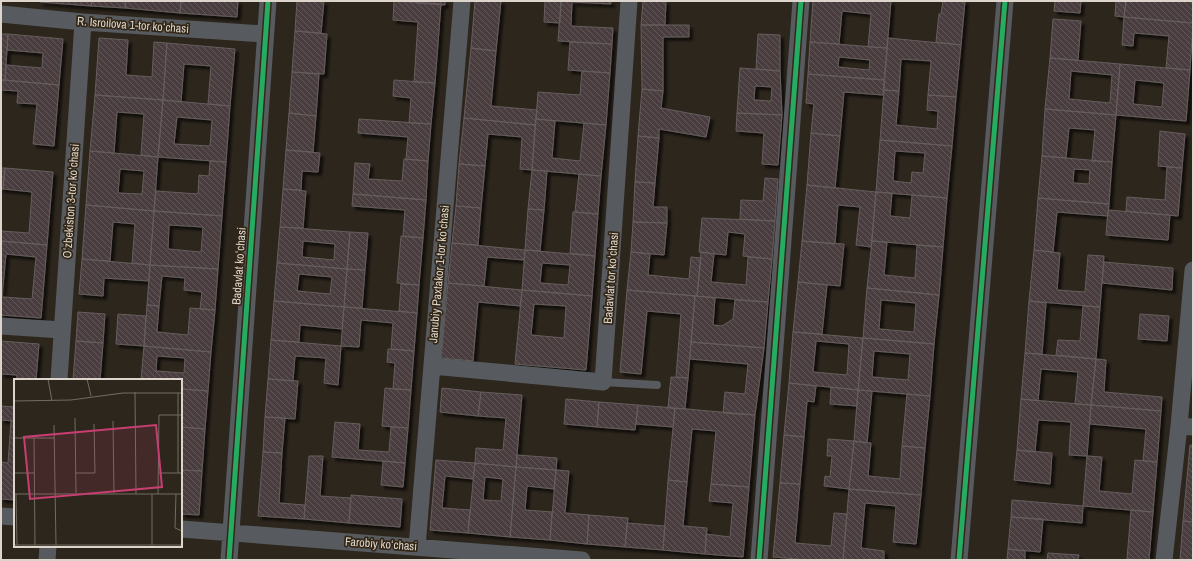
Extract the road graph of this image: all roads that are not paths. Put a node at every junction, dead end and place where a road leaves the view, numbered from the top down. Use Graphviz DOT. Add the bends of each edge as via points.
graph roads {
  1 [pos="268,1"];
  2 [pos="462,1"];
  3 [pos="629,1"];
  4 [pos="801,1"];
  5 [pos="1005,1"];
  6 [pos="1,14"];
  7 [pos="83,22"];
  8 [pos="265,34"];
  9 [pos="1193,270"];
  10 [pos="1,326"];
  11 [pos="62,330"];
  12 [pos="432,366"];
  13 [pos="59,379"];
  14 [pos="603,382"];
  15 [pos="657,385"];
  16 [pos="1186,426"];
  17 [pos="1,516"];
  18 [pos="14,517"];
  19 [pos="182,529"];
  20 [pos="231,532"];
  21 [pos="48,547"];
  22 [pos="417,547"];
  23 [pos="47,560"];
  24 [pos="229,560"];
  25 [pos="582,560"];
  26 [pos="759,560"];
  27 [pos="959,560"];
  28 [pos="1164,560"];
  1 -- 8 [label="street, Badavlat koʻchasi"];
  2 -- 12 [label="street, Janubiy Paxtakor 1-tor koʻchasi"];
  3 -- 14 [label="street, Badavlat tor koʻchasi"];
  4 -- 26 [label="street"];
  5 -- 27 [label="street"];
  6 -- 7 [label="street, R. Isroilova 1-tor koʻchasi"];
  7 -- 8 [label="street, R. Isroilova 1-tor koʻchasi"];
  7 -- 11 [label="street, Oʻzbekiston 3-tor koʻchasi"];
  8 -- 20 [label="street, Badavlat koʻchasi"];
  9 -- 16 [label="street"];
  10 -- 11 [label="street"];
  11 -- 13 [label="street, Oʻzbekiston 3-tor koʻchasi"];
  12 -- 14 [label="street"];
  12 -- 22 [label="street, Janubiy Paxtakor 1-tor koʻchasi"];
  14 -- 15 [label="lane"];
  16 -- 28 [label="street"];
  17 -- 18 [label="street"];
  19 -- 20 [label="street, Farobiy koʻchasi"];
  20 -- 22 [label="street, Farobiy koʻchasi"];
  20 -- 24 [label="street, Badavlat koʻchasi"];
  21 -- 23 [label="street"];
  22 -- 25 [label="street, Farobiy koʻchasi"];
}
